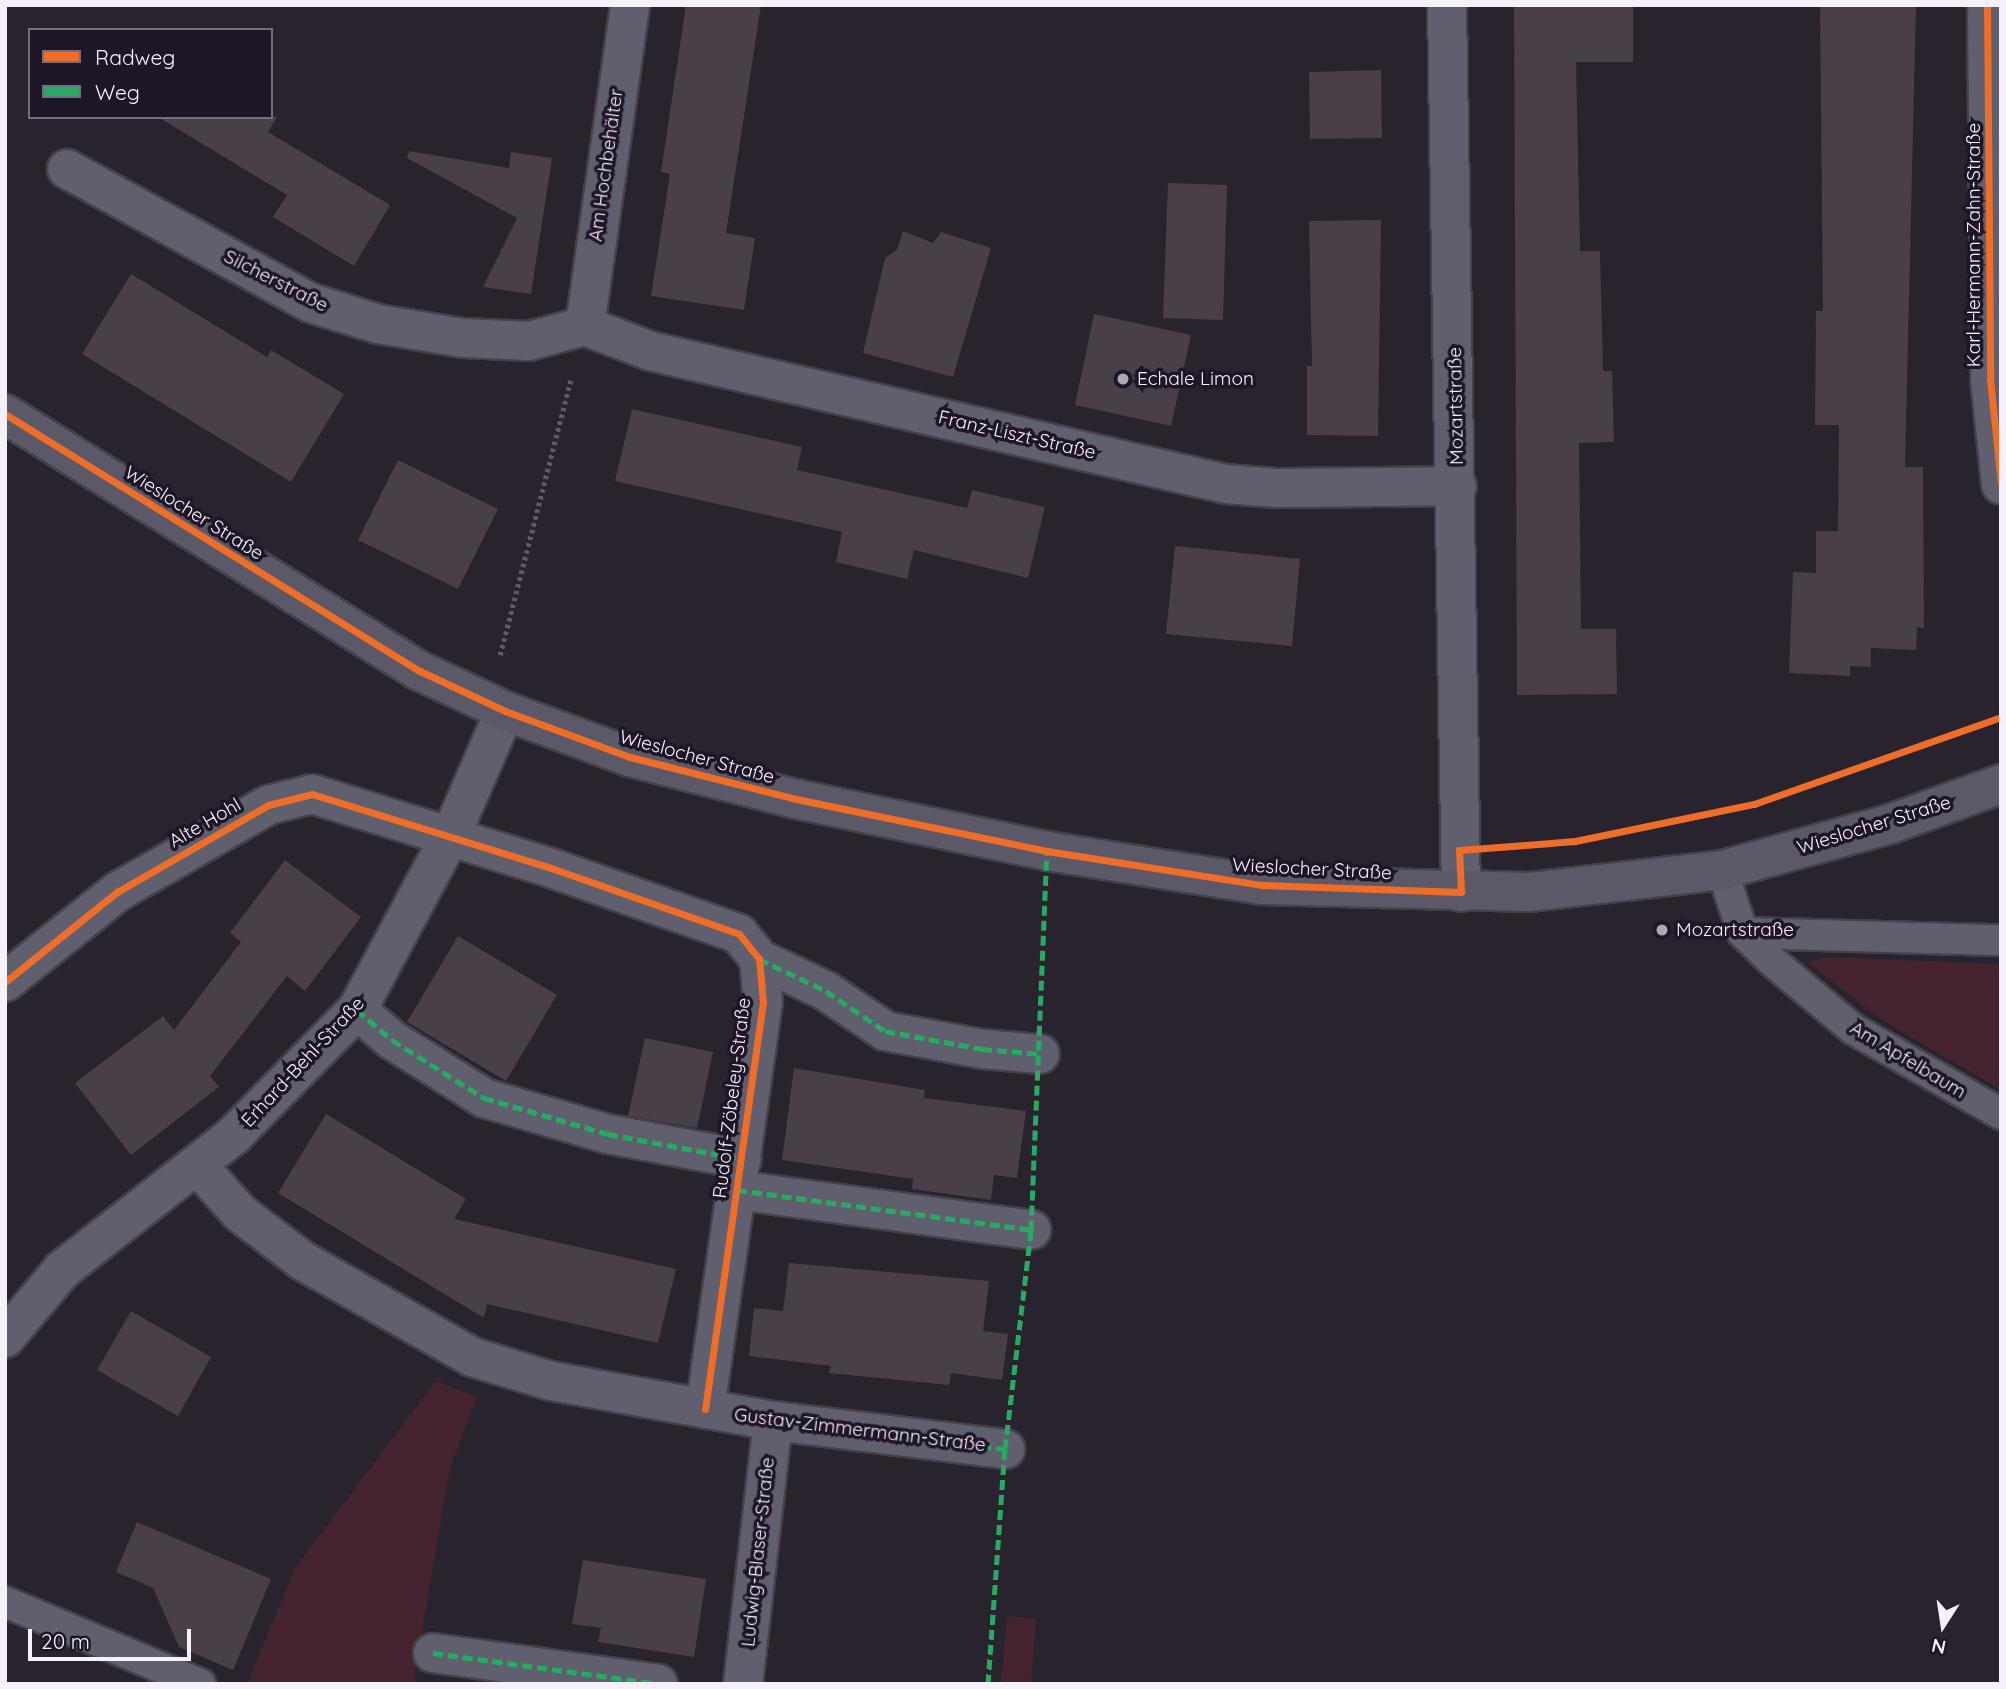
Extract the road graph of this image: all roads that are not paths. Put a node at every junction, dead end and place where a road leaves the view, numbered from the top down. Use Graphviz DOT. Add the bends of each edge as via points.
graph roads {
  1 [pos="630,5"];
  2 [pos="1447,5"];
  3 [pos="1987,5"];
  4 [pos="67,169"];
  5 [pos="585,326"];
  6 [pos="5,414"];
  7 [pos="2001,484"];
  8 [pos="1457,486"];
  9 [pos="496,707"];
  10 [pos="2001,784"];
  11 [pos="450,835"];
  12 [pos="1722,870"];
  13 [pos="1461,892"];
  14 [pos="1743,933"];
  15 [pos="2001,940"];
  16 [pos="759,959"];
  17 [pos="5,982"];
  18 [pos="357,1010"];
  19 [pos="1040,1054"];
  20 [pos="2001,1114"];
  21 [pos="197,1166"];
  22 [pos="739,1174"];
  23 [pos="1031,1230"];
  24 [pos="5,1338"];
  25 [pos="705,1409"];
  26 [pos="773,1421"];
  27 [pos="1004,1449"];
  28 [pos="5,1602"];
  29 [pos="433,1653"];
  30 [pos="200,1684"];
  31 [pos="658,1684"];
  32 [pos="743,1684"];
  1 -- 5 [label="street, Am Hochbehälter"];
  2 -- 8 [label="street, Mozartstraße"];
  3 -- 7 [label="street, Karl-Hermann-Zahn-Straße" via="1990,379"];
  4 -- 5 [label="street, Silcherstraße" via="311,303 378,324 463,338 528,341"];
  5 -- 8 [label="street, Franz-Liszt-Straße" via="650,351 1226,484 1276,488"];
  6 -- 9 [label="main road, Wieslocher Straße" via="420,671"];
  8 -- 13 [label="street, Mozartstraße"];
  9 -- 11 [label="street, Erhard-Behl-Straße"];
  9 -- 13 [label="main road, Wieslocher Straße" via="643,761 796,799 1046,851 1262,885"];
  10 -- 12 [label="main road, Wieslocher Straße" via="1891,824"];
  11 -- 16 [label="street" via="739,933"];
  11 -- 17 [label="street, Alte Hohl" via="312,794 268,805 117,892"];
  11 -- 18 [label="street, Erhard-Behl-Straße"];
  12 -- 13 [label="main road, Wieslocher Straße" via="1530,892"];
  12 -- 14 [label="lane"];
  14 -- 15 [label="lane"];
  14 -- 20 [label="lane, Am Apfelbaum" via="1853,1029"];
  16 -- 19 [label="street" via="826,991 886,1031 982,1049"];
  16 -- 22 [label="street, Rudolf-Zöbeley-Straße" via="763,1002"];
  18 -- 21 [label="street, Erhard-Behl-Straße" via="288,1084"];
  18 -- 22 [label="street, Rudolf-Zöbeley-Straße" via="393,1040 484,1098"];
  21 -- 24 [label="street, Erhard-Behl-Straße" via="62,1270"];
  21 -- 25 [label="street, Gustav-Zimmermann-Straße" via="240,1213 303,1261 472,1357 551,1381"];
  22 -- 23 [label="street"];
  22 -- 25 [label="street, Rudolf-Zöbeley-Straße"];
  25 -- 26 [label="street, Gustav-Zimmermann-Straße"];
  26 -- 27 [label="street, Gustav-Zimmermann-Straße"];
  26 -- 32 [label="street, Ludwig-Blaser-Straße"];
  28 -- 30 [label="lane"];
  29 -- 31 [label="street"];
}
